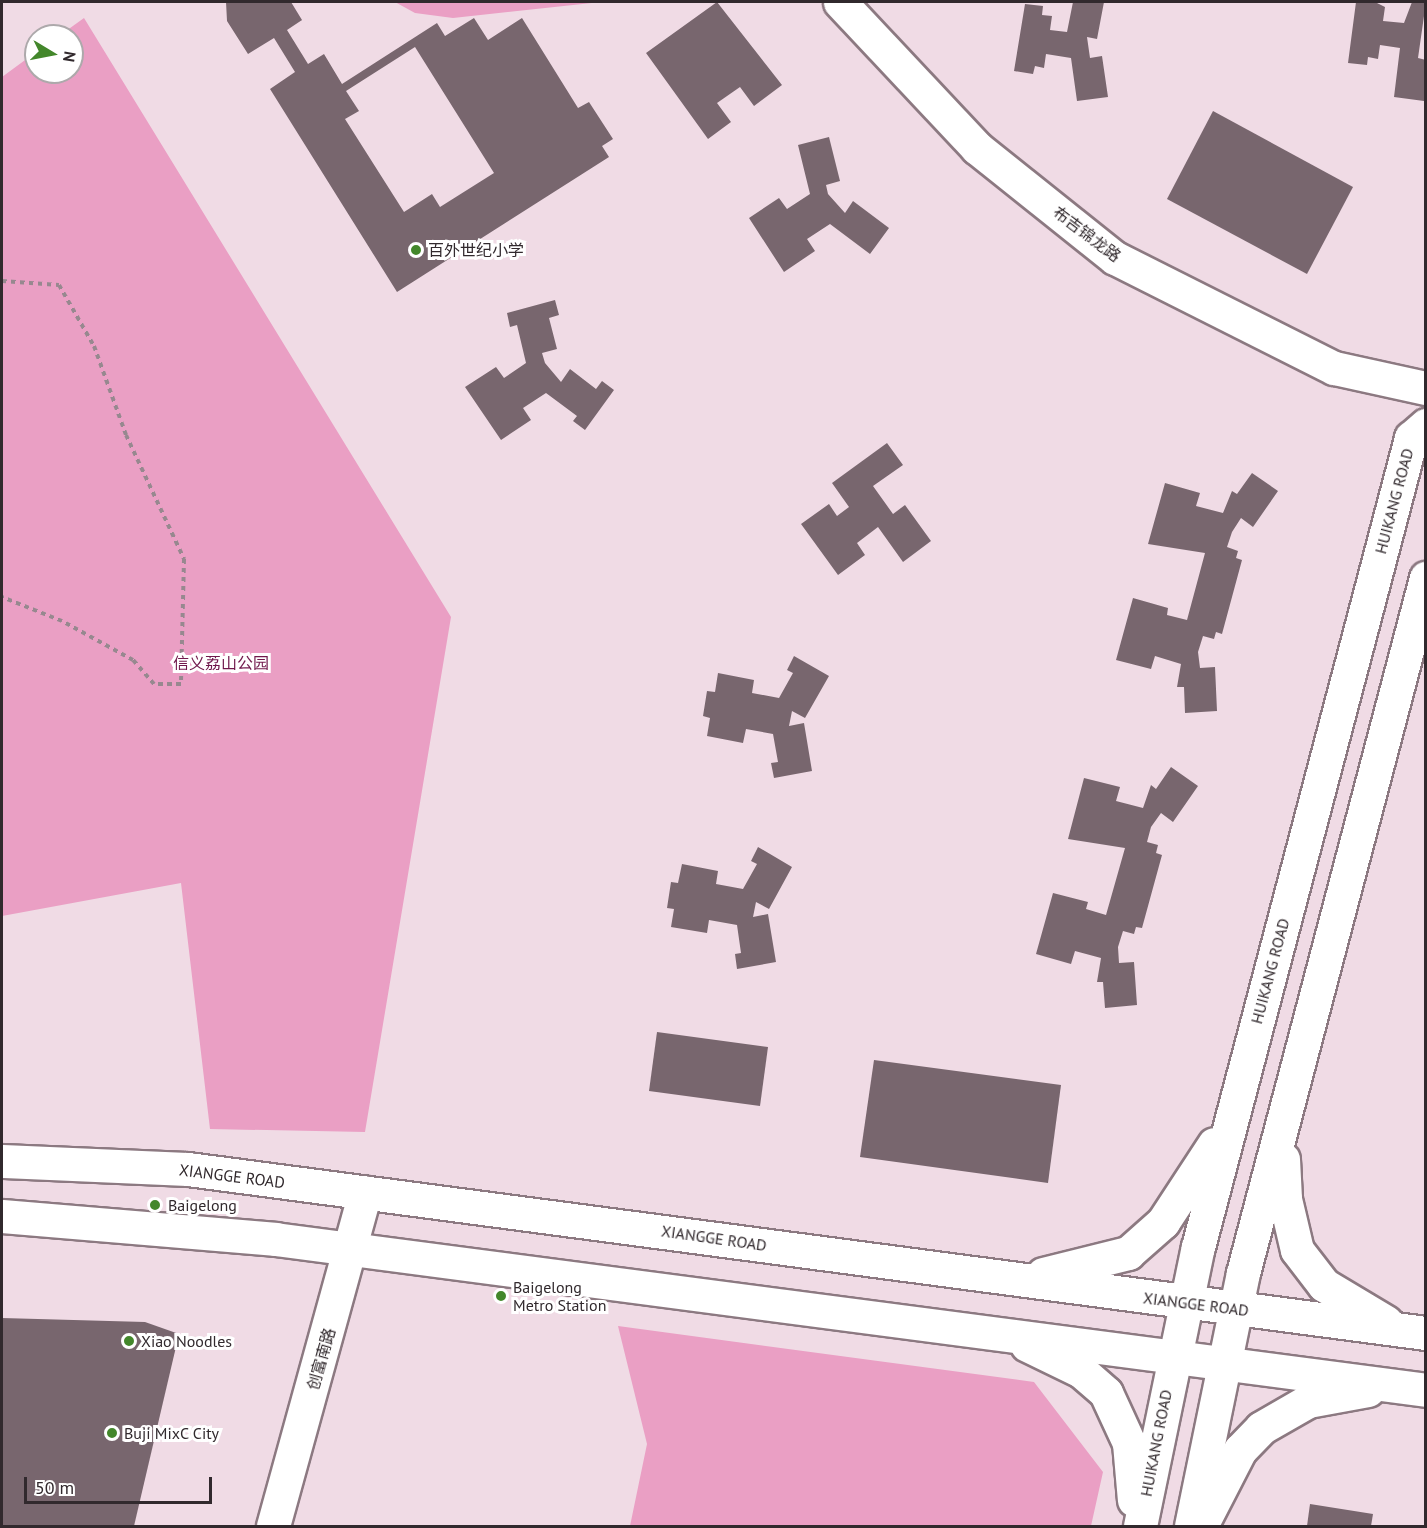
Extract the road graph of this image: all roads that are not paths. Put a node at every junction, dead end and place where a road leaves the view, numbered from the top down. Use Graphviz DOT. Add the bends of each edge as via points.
graph roads {
  1 [pos="840,2"];
  2 [pos="1425,388"];
  3 [pos="1425,425"];
  4 [pos="1425,578"];
  5 [pos="1235,1106"];
  6 [pos="1284,1118"];
  7 [pos="2,1161"];
  8 [pos="365,1192"];
  9 [pos="2,1216"];
  10 [pos="352,1249"];
  11 [pos="1002,1278"];
  12 [pos="1187,1303"];
  13 [pos="1236,1309"];
  14 [pos="977,1328"];
  15 [pos="1418,1332"];
  16 [pos="1175,1354"];
  17 [pos="1225,1361"];
  18 [pos="1414,1388"];
  19 [pos="273,1527"];
  20 [pos="1138,1527"];
  21 [pos="1191,1527"];
  22 [pos="1201,1527"];
  1 -- 2 [label="street, 布吉锦龙路" via="976,147 1115,258 1334,368"];
  3 -- 5 [label="street, HUIKANG ROAD" via="1411,438"];
  4 -- 6 [label="street"];
  5 -- 11 [label="street" via="1183,1194 1128,1253 1076,1270"];
  5 -- 12 [label="street, HUIKANG ROAD"];
  6 -- 13 [label="street"];
  6 -- 15 [label="street" via="1285,1199 1297,1250 1324,1285"];
  7 -- 8 [label="street, XIANGGE ROAD" via="188,1170"];
  8 -- 10 [label="street, 创富南路"];
  8 -- 11 [label="street, XIANGGE ROAD"];
  9 -- 10 [label="street" via="142,1225"];
  10 -- 14 [label="street"];
  10 -- 19 [label="street, 创富南路"];
  11 -- 12 [label="street, XIANGGE ROAD"];
  12 -- 13 [label="street, XIANGGE ROAD"];
  12 -- 16 [label="street, HUIKANG ROAD"];
  13 -- 15 [label="street, XIANGGE ROAD"];
  13 -- 17 [label="street"];
  14 -- 16 [label="street"];
  14 -- 20 [label="street" via="1052,1355 1106,1393 1129,1443"];
  16 -- 17 [label="street"];
  16 -- 20 [label="street, HUIKANG ROAD"];
  17 -- 18 [label="street"];
  17 -- 21 [label="street"];
  18 -- 22 [label="street" via="1308,1401 1274,1417 1239,1449"];
}
